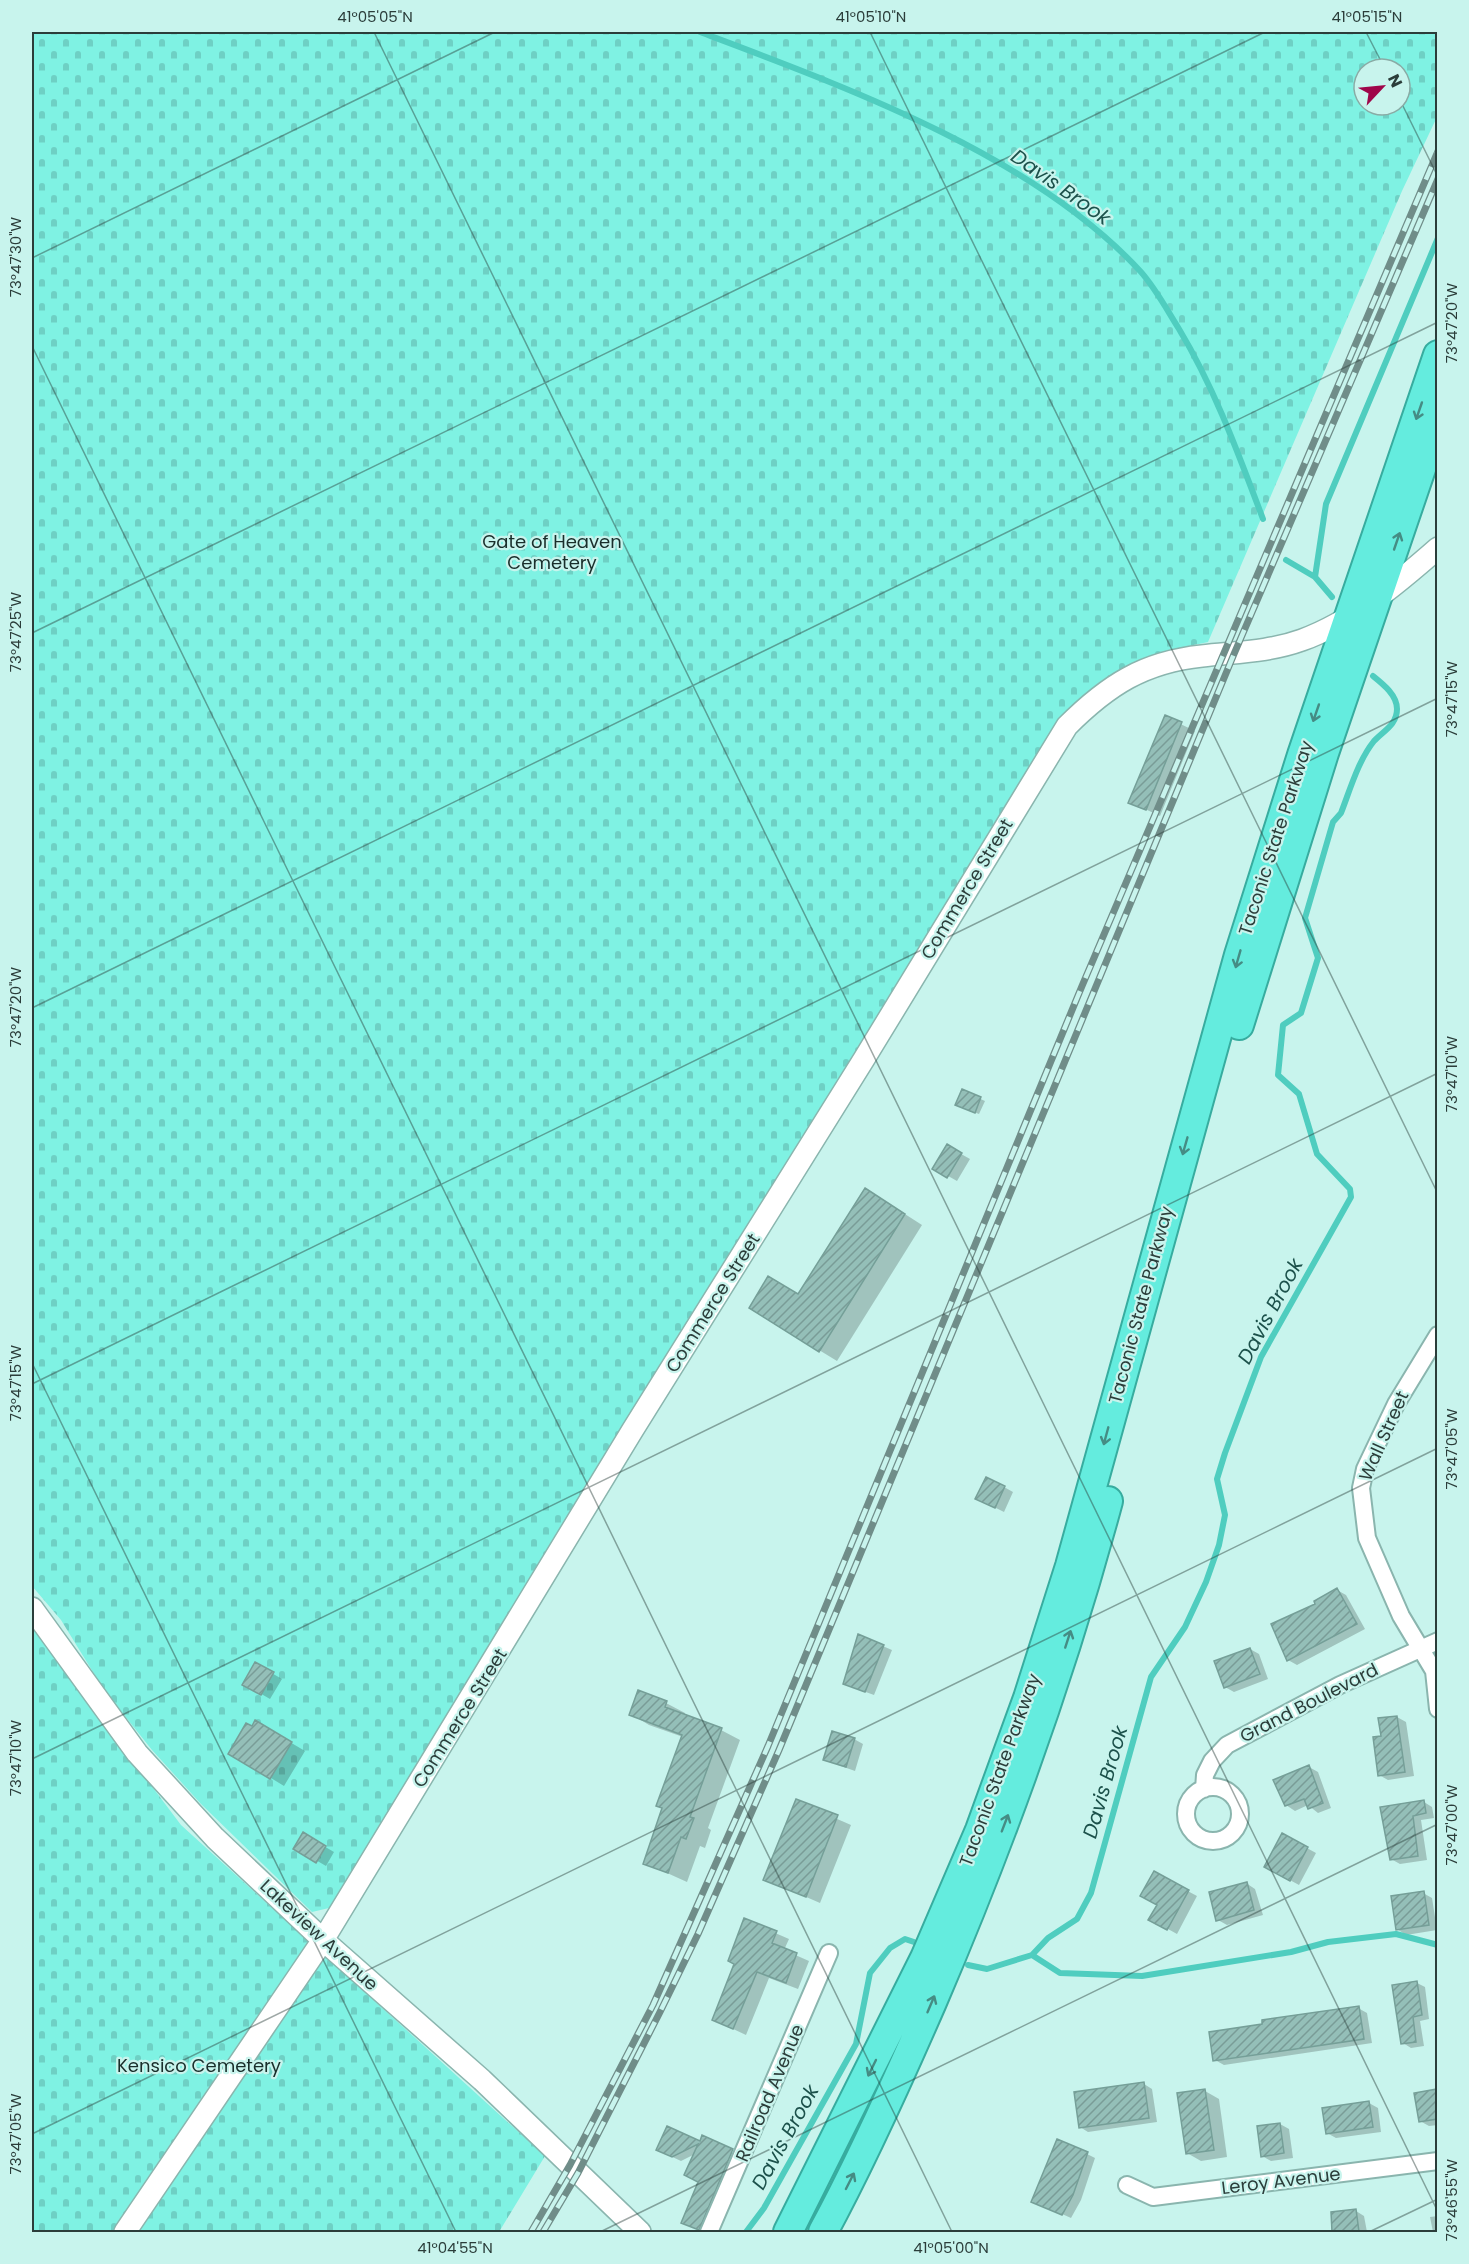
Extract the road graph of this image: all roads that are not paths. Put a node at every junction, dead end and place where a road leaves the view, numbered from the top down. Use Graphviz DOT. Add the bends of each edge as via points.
graph roads {
  1 [pos="1437,356"];
  2 [pos="1437,419"];
  3 [pos="1437,548"];
  4 [pos="1378,596"];
  5 [pos="1349,615"];
  6 [pos="1437,1335"];
  7 [pos="32,1608"];
  8 [pos="1430,1644"];
  9 [pos="1437,1709"];
  10 [pos="1204,1789"];
  11 [pos="323,1940"];
  12 [pos="829,1953"];
  13 [pos="1437,2161"];
  14 [pos="1127,2186"];
  15 [pos="125,2232"];
  16 [pos="640,2232"];
  17 [pos="709,2232"];
  18 [pos="789,2232"];
  19 [pos="823,2232"];
  1 -- 5 [label="highway, Taconic State Parkway, one-way"];
  4 -- 2 [label="highway, Taconic State Parkway, one-way"];
  3 -- 4 [label="street, Commerce Street"];
  4 -- 5 [label="street, Commerce Street"];
  19 -- 4 [label="highway, Taconic State Parkway, one-way" via="874,2130 950,1960 1050,1696 1092,1562 1260,953"];
  5 -- 11 [label="street, Commerce Street" via="1291,644 1184,658 1140,671 1103,692 1067,726"];
  5 -- 18 [label="highway, Taconic State Parkway, one-way" via="1239,955 1070,1566 1024,1709 980,1830 925,1958"];
  6 -- 8 [label="street, Wall Street" via="1396,1404 1365,1469 1361,1488 1367,1538 1401,1616"];
  7 -- 11 [label="street, Lakeview Avenue" via="168,1790"];
  8 -- 9 [label="street, Wall Street"];
  8 -- 10 [label="street, Grand Boulevard" via="1227,1744 1212,1761"];
  11 -- 15 [label="street, Commerce Street"];
  11 -- 16 [label="street, Lakeview Avenue" via="482,2080"];
  12 -- 17 [label="street, Railroad Avenue"];
  13 -- 14 [label="street, Leroy Avenue" via="1153,2197"];
}
